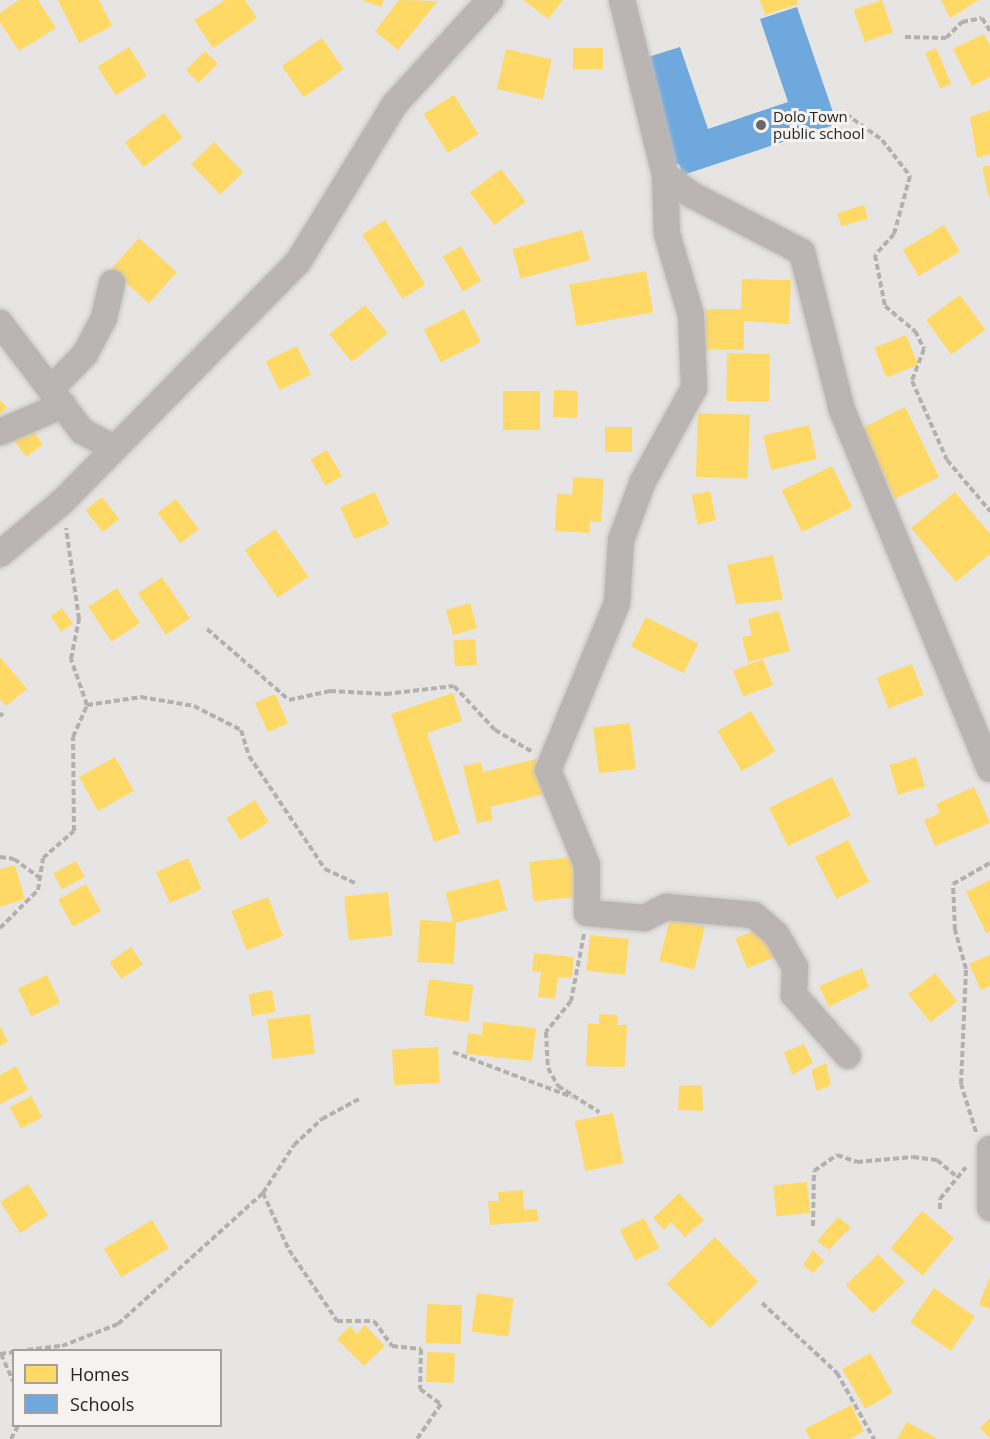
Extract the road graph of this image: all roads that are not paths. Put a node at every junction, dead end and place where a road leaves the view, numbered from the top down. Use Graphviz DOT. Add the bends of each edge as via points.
graph roads {
  1 [pos="490,0"];
  2 [pos="622,0"];
  3 [pos="665,175"];
  4 [pos="112,283"];
  5 [pos="0,323"];
  6 [pos="57,397"];
  7 [pos="0,432"];
  8 [pos="114,448"];
  9 [pos="0,554"];
  10 [pos="990,769"];
  11 [pos="848,1056"];
  12 [pos="982,1149"];
  13 [pos="990,1208"];
  1 -- 8 [label="street" via="395,104 298,262"];
  2 -- 3 [label="street"];
  3 -- 10 [label="street" via="692,195 802,252 842,410"];
  3 -- 11 [label="street" via="667,234 691,315 694,388 643,481 621,540 617,603 548,770 587,865 587,913 645,918 666,907 754,915 776,934 795,967 794,995"];
  4 -- 6 [label="street" via="104,318"];
  5 -- 6 [label="street"];
  6 -- 7 [label="street"];
  6 -- 8 [label="street" via="82,431"];
  8 -- 9 [label="street" via="63,501"];
  12 -- 13 [label="street"];
}
